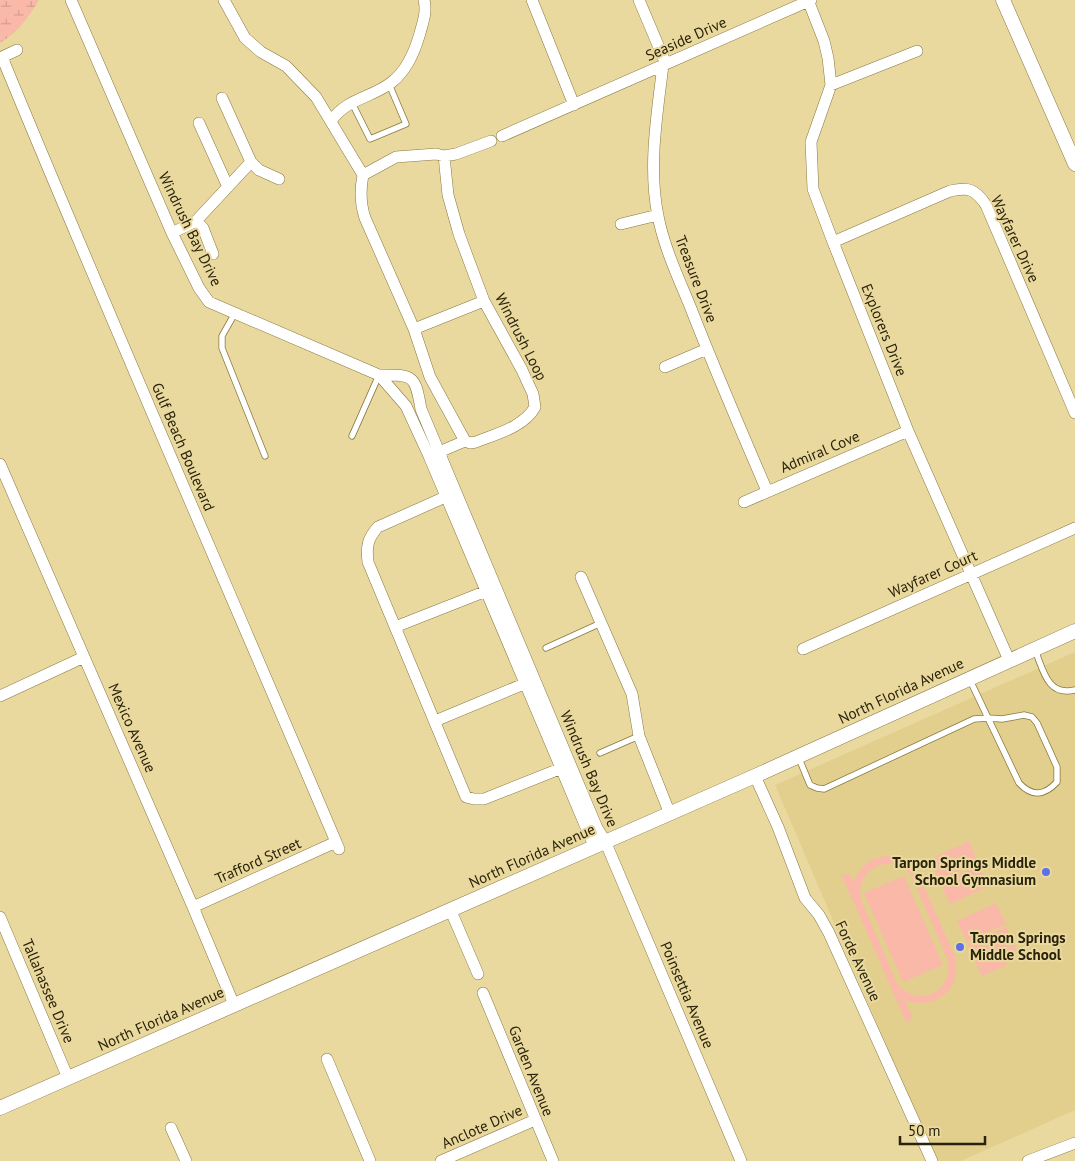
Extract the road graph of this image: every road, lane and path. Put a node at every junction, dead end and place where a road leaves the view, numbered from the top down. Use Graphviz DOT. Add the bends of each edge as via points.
graph roads {
  1 [pos="71,0"];
  2 [pos="224,0"];
  3 [pos="424,0"];
  4 [pos="532,0"];
  5 [pos="639,0"];
  6 [pos="809,0"];
  7 [pos="1003,0"];
  8 [pos="17,50"];
  9 [pos="917,51"];
  10 [pos="1,57"];
  11 [pos="665,64"];
  12 [pos="389,84"];
  13 [pos="831,85"];
  14 [pos="222,98"];
  15 [pos="352,103"];
  16 [pos="574,105"];
  17 [pos="331,121"];
  18 [pos="199,123"];
  19 [pos="502,136"];
  20 [pos="491,141"];
  21 [pos="444,156"];
  22 [pos="251,162"];
  23 [pos="1075,164"];
  24 [pos="363,175"];
  25 [pos="279,178"];
  26 [pos="228,187"];
  27 [pos="658,215"];
  28 [pos="196,221"];
  29 [pos="621,224"];
  30 [pos="172,233"];
  31 [pos="833,242"];
  32 [pos="214,254"];
  33 [pos="484,301"];
  34 [pos="235,313"];
  35 [pos="414,329"];
  36 [pos="707,349"];
  37 [pos="665,367"];
  38 [pos="379,375"];
  39 [pos="419,399"];
  40 [pos="406,406"];
  41 [pos="1075,413"];
  42 [pos="908,431"];
  43 [pos="352,436"];
  44 [pos="465,441"];
  45 [pos="434,454"];
  46 [pos="265,456"];
  47 [pos="0,464"];
  48 [pos="767,492"];
  49 [pos="451,495"];
  50 [pos="744,502"];
  51 [pos="1075,528"];
  52 [pos="970,574"];
  53 [pos="581,577"];
  54 [pos="491,589"];
  55 [pos="601,623"];
  56 [pos="395,627"];
  57 [pos="1075,631"];
  58 [pos="546,648"];
  59 [pos="803,648"];
  60 [pos="1034,649"];
  61 [pos="84,657"];
  62 [pos="1008,660"];
  63 [pos="970,678"];
  64 [pos="530,682"];
  65 [pos="1075,690"];
  66 [pos="0,696"];
  67 [pos="988,718"];
  68 [pos="436,720"];
  69 [pos="638,736"];
  70 [pos="600,753"];
  71 [pos="798,756"];
  72 [pos="566,766"];
  73 [pos="755,776"];
  74 [pos="670,814"];
  75 [pos="605,842"];
  76 [pos="337,845"];
  77 [pos="193,907"];
  78 [pos="450,909"];
  79 [pos="0,917"];
  80 [pos="478,974"];
  81 [pos="483,993"];
  82 [pos="234,1005"];
  83 [pos="327,1059"];
  84 [pos="68,1078"];
  85 [pos="0,1108"];
  86 [pos="535,1120"];
  87 [pos="171,1128"];
  88 [pos="1075,1143"];
  89 [pos="186,1161"];
  90 [pos="370,1161"];
  91 [pos="441,1161"];
  92 [pos="553,1161"];
  93 [pos="741,1161"];
  94 [pos="932,1161"];
  95 [pos="1028,1161"];
  1 -- 30 [label="street, Windrush Bay Drive"];
  2 -- 17 [label="street" via="245,38 261,52 286,66 316,97"];
  3 -- 12 [label="street" via="426,9 419,37 406,67"];
  4 -- 16 [label="street"];
  5 -- 11 [label="street"];
  6 -- 11 [label="street, Seaside Drive"];
  6 -- 13 [label="street, Explorers Drive" via="824,41"];
  7 -- 23 [label="street"];
  8 -- 10 [label="street"];
  9 -- 13 [label="street"];
  10 -- 76 [label="street, Gulf Beach Boulevard"];
  11 -- 16 [label="street, Seaside Drive"];
  11 -- 27 [label="street, Treasure Drive" via="654,150"];
  12 -- 15 [label="street"];
  12 -- 15 [label="lane" via="406,124 370,138"];
  13 -- 31 [label="street, Explorers Drive" via="811,142 813,189"];
  14 -- 22 [label="street"];
  15 -- 17 [label="street" via="338,110"];
  16 -- 19 [label="street, Seaside Drive"];
  17 -- 24 [label="street"];
  18 -- 26 [label="street"];
  20 -- 21 [label="street"];
  21 -- 24 [label="street" via="396,157"];
  21 -- 33 [label="street, Windrush Loop" via="448,195"];
  22 -- 25 [label="street" via="259,170"];
  22 -- 26 [label="street"];
  24 -- 35 [label="street" via="361,207"];
  26 -- 28 [label="street"];
  27 -- 29 [label="street"];
  27 -- 36 [label="street, Treasure Drive" via="666,245"];
  28 -- 30 [label="street"];
  28 -- 32 [label="street" via="203,228"];
  30 -- 34 [label="street, Windrush Bay Drive" via="209,302"];
  31 -- 41 [label="street, Wayfarer Drive" via="950,191 965,188 973,191 986,205"];
  31 -- 42 [label="street, Explorers Drive"];
  33 -- 35 [label="street"];
  33 -- 44 [label="street, Windrush Loop" via="522,370 535,407 530,417 514,426 476,442"];
  34 -- 38 [label="street, Windrush Bay Drive"];
  34 -- 46 [label="lane" via="222,336 222,348"];
  35 -- 44 [label="street" via="430,378"];
  36 -- 37 [label="street"];
  36 -- 48 [label="street, Treasure Drive"];
  38 -- 39 [label="street, Windrush Bay Drive" via="411,378"];
  38 -- 40 [label="street, Windrush Bay Drive"];
  38 -- 43 [label="lane"];
  39 -- 40 [label="street"];
  39 -- 45 [label="street, Windrush Bay Drive"];
  40 -- 45 [label="street, Windrush Bay Drive"];
  42 -- 48 [label="street, Admiral Cove"];
  42 -- 52 [label="street, Explorers Drive"];
  44 -- 45 [label="street, Windrush Loop"];
  45 -- 49 [label="street, Windrush Bay Drive"];
  47 -- 61 [label="street, Mexico Avenue"];
  48 -- 50 [label="street, Admiral Cove"];
  49 -- 54 [label="street, Windrush Bay Drive"];
  49 -- 56 [label="street" via="378,527 367,543 368,562"];
  51 -- 52 [label="street, Wayfarer Court"];
  52 -- 59 [label="street, Wayfarer Court"];
  52 -- 62 [label="street, Explorers Drive"];
  53 -- 55 [label="street"];
  54 -- 56 [label="street"];
  54 -- 64 [label="street, Windrush Bay Drive"];
  55 -- 58 [label="lane"];
  55 -- 69 [label="street" via="632,694"];
  56 -- 68 [label="street"];
  57 -- 60 [label="street, North Florida Avenue"];
  60 -- 62 [label="street, North Florida Avenue"];
  60 -- 65 [label="lane" via="1050,685 1060,691"];
  61 -- 66 [label="street"];
  61 -- 77 [label="street, Mexico Avenue"];
  62 -- 63 [label="street, North Florida Avenue"];
  63 -- 67 [label="lane"];
  63 -- 71 [label="street, North Florida Avenue"];
  64 -- 68 [label="street"];
  64 -- 72 [label="street, Windrush Bay Drive"];
  67 -- 67 [label="lane" via="1026,792 1032,794 1050,789 1057,782 1057,768 1032,717"];
  67 -- 71 [label="lane" via="974,719 824,789 810,785"];
  68 -- 72 [label="street" via="466,797 484,799"];
  69 -- 70 [label="lane"];
  69 -- 74 [label="street"];
  71 -- 73 [label="street, North Florida Avenue"];
  72 -- 75 [label="street, Windrush Bay Drive"];
  73 -- 74 [label="street, North Florida Avenue"];
  73 -- 94 [label="street, Forde Avenue" via="805,898 829,933"];
  74 -- 75 [label="street, North Florida Avenue"];
  75 -- 78 [label="street, North Florida Avenue"];
  75 -- 93 [label="street, Poinsettia Avenue"];
  76 -- 77 [label="street, Trafford Street"];
  77 -- 82 [label="street, Mexico Avenue"];
  78 -- 80 [label="street"];
  78 -- 82 [label="street, North Florida Avenue"];
  79 -- 84 [label="street, Tallahassee Drive"];
  81 -- 86 [label="street, Garden Avenue"];
  82 -- 84 [label="street, North Florida Avenue"];
  83 -- 90 [label="street"];
  84 -- 85 [label="street, North Florida Avenue"];
  86 -- 91 [label="street, Anclote Drive"];
  86 -- 92 [label="street, Garden Avenue"];
  87 -- 89 [label="street"];
  88 -- 95 [label="street"];
}
